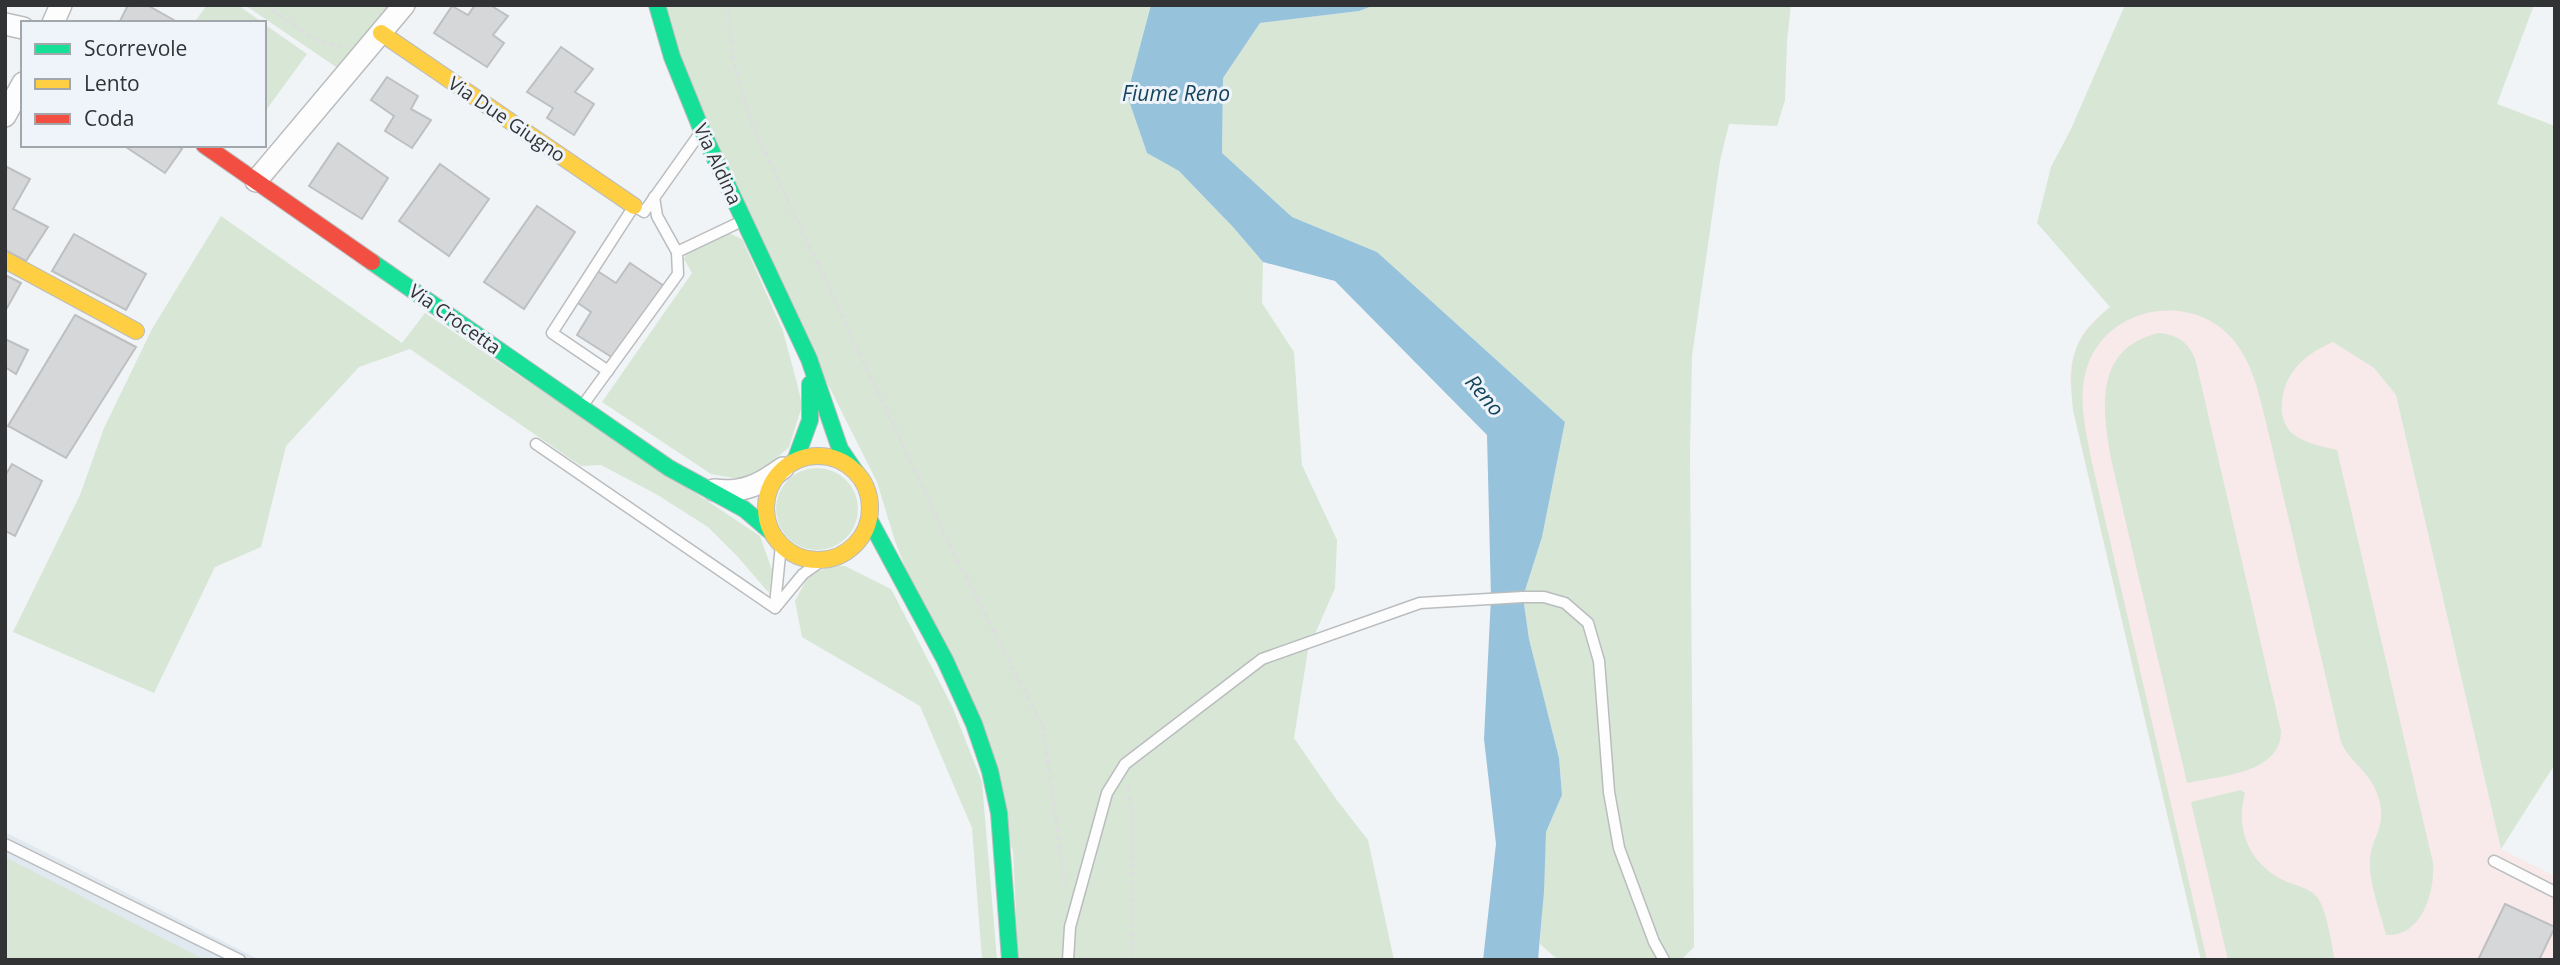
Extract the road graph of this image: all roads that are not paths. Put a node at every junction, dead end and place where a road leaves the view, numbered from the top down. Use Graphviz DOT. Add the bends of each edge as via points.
graph roads {
  1 [pos="61,5"];
  2 [pos="404,5"];
  3 [pos="657,5"];
  4 [pos="54,21"];
  5 [pos="381,33"];
  6 [pos="21,87"];
  7 [pos="5,116"];
  8 [pos="702,131"];
  9 [pos="207,147"];
  10 [pos="256,181"];
  11 [pos="654,197"];
  12 [pos="634,206"];
  13 [pos="744,220"];
  14 [pos="677,253"];
  15 [pos="5,260"];
  16 [pos="791,319"];
  17 [pos="136,331"];
  18 [pos="608,371"];
  19 [pos="582,407"];
  20 [pos="536,444"];
  21 [pos="789,464"];
  22 [pos="855,471"];
  23 [pos="708,488"];
  24 [pos="869,519"];
  25 [pos="770,531"];
  26 [pos="781,545"];
  27 [pos="829,559"];
  28 [pos="858,563"];
  29 [pos="879,570"];
  30 [pos="907,590"];
  31 [pos="775,608"];
  32 [pos="5,844"];
  33 [pos="2494,861"];
  34 [pos="2555,892"];
  35 [pos="240,960"];
  36 [pos="1010,960"];
  37 [pos="1068,960"];
  38 [pos="1664,960"];
  1 -- 4 [label="street"];
  2 -- 5 [label="street"];
  3 -- 8 [label="street, Via Aldina"];
  5 -- 10 [label="street"];
  5 -- 12 [label="street, Via Due Giugno"];
  6 -- 7 [label="street"];
  8 -- 11 [label="lane"];
  8 -- 13 [label="street, Via Aldina"];
  9 -- 10 [label="street, Via Crocetta"];
  10 -- 19 [label="street, Via Crocetta"];
  11 -- 12 [label="lane" via="644,212"];
  11 -- 14 [label="lane" via="657,216"];
  12 -- 18 [label="lane" via="552,333"];
  13 -- 14 [label="lane"];
  13 -- 16 [label="street, Via Aldina"];
  14 -- 18 [label="lane" via="678,274"];
  15 -- 17 [label="street"];
  16 -- 21 [label="street, Via Aldina" via="811,387 811,402 810,420"];
  16 -- 22 [label="street, Via Aldina" via="839,449"];
  18 -- 19 [label="lane"];
  19 -- 23 [label="street, Via Crocetta" via="669,468"];
  20 -- 31 [label="lane"];
  21 -- 22 [label="street" via="826,456"];
  21 -- 23 [label="street, Via Crocetta" via="751,488"];
  21 -- 25 [label="street" via="768,491"];
  22 -- 24 [label="street" via="868,493"];
  23 -- 25 [label="street, Via Crocetta"];
  24 -- 27 [label="street" via="857,542"];
  24 -- 30 [label="street"];
  25 -- 26 [label="street"];
  26 -- 27 [label="street" via="808,560"];
  26 -- 31 [label="lane"];
  27 -- 28 [label="street"];
  27 -- 31 [label="lane" via="803,573"];
  29 -- 30 [label="street"];
  30 -- 36 [label="street" via="950,671 990,771 999,813"];
  32 -- 35 [label="lane"];
  33 -- 34 [label="lane"];
  37 -- 38 [label="lane" via="1070,927 1107,793 1125,764 1262,659 1420,603 1544,597 1565,603 1588,624 1599,661 1609,792 1619,848"];
}
